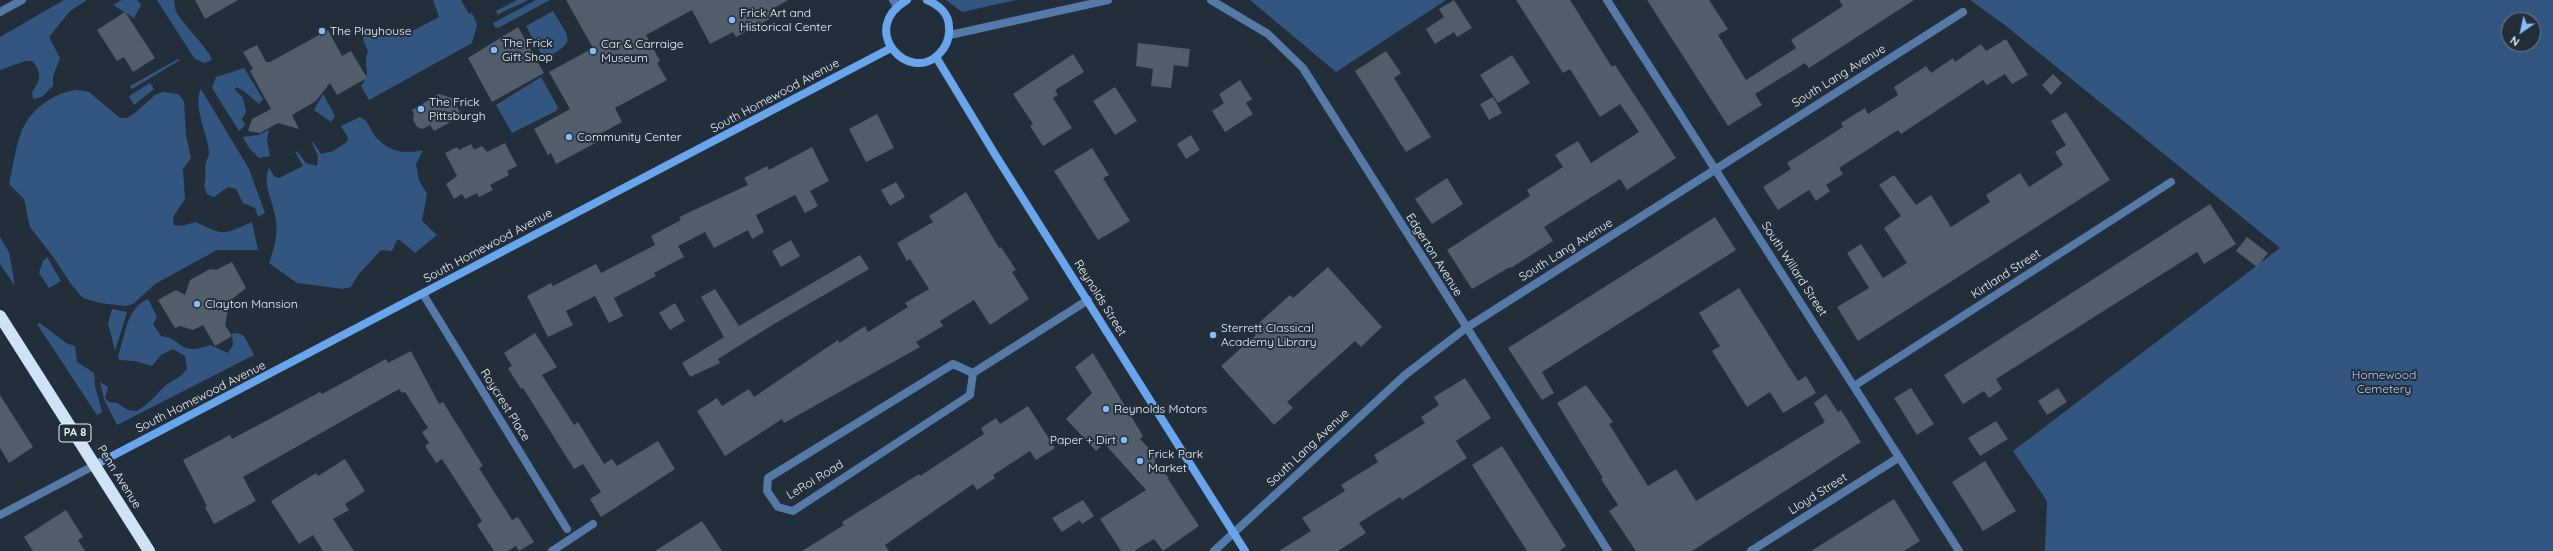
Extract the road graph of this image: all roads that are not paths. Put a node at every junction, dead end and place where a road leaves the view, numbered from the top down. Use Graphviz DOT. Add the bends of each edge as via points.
graph roads {
  1 [pos="22,0"];
  2 [pos="908,0"];
  3 [pos="928,0"];
  4 [pos="1108,0"];
  5 [pos="1211,0"];
  6 [pos="1607,0"];
  7 [pos="895,3"];
  8 [pos="0,12"];
  9 [pos="1963,12"];
  10 [pos="950,35"];
  11 [pos="891,48"];
  12 [pos="936,57"];
  13 [pos="1716,170"];
  14 [pos="2171,182"];
  15 [pos="423,294"];
  16 [pos="1088,300"];
  17 [pos="0,316"];
  18 [pos="1466,328"];
  19 [pos="973,373"];
  20 [pos="1854,386"];
  21 [pos="1898,458"];
  22 [pos="95,465"];
  23 [pos="0,515"];
  24 [pos="593,524"];
  25 [pos="567,528"];
  26 [pos="1233,533"];
  27 [pos="149,551"];
  28 [pos="552,551"];
  29 [pos="1214,551"];
  30 [pos="1245,551"];
  31 [pos="1608,551"];
  32 [pos="1751,551"];
  33 [pos="1959,551"];
  1 -- 8 [label="street"];
  2 -- 7 [label="street"];
  3 -- 10 [label="street" via="944,11 949,22"];
  4 -- 10 [label="street"];
  5 -- 18 [label="street, Edgerton Avenue" via="1268,34 1303,68"];
  6 -- 13 [label="street, South Willard Street"];
  7 -- 11 [label="street" via="885,32"];
  9 -- 13 [label="street, South Lang Avenue"];
  10 -- 12 [label="street" via="945,48"];
  11 -- 12 [label="street" via="903,59 914,62 926,62"];
  11 -- 15 [label="street, South Homewood Avenue"];
  12 -- 16 [label="street, Reynolds Street"];
  13 -- 18 [label="street, South Lang Avenue"];
  13 -- 20 [label="street, South Willard Street"];
  14 -- 20 [label="street, Kirtland Street"];
  15 -- 22 [label="street, South Homewood Avenue"];
  15 -- 25 [label="street, Roycrest Place"];
  16 -- 19 [label="street"];
  16 -- 26 [label="street, Reynolds Street"];
  17 -- 22 [label="highway, Penn Avenue / PA 8"];
  18 -- 26 [label="street, South Lang Avenue" via="1405,375"];
  18 -- 31 [label="street, Edgerton Avenue"];
  19 -- 19 [label="street, LeRoi Road" via="954,364 768,478 767,491 778,507 793,511 970,395"];
  20 -- 21 [label="street, South Willard Street"];
  21 -- 32 [label="street, Lloyd Street"];
  21 -- 33 [label="street, South Willard Street"];
  22 -- 23 [label="street"];
  22 -- 27 [label="highway, Penn Avenue / PA 8"];
  24 -- 28 [label="street"];
  26 -- 29 [label="street, South Lang Avenue"];
  26 -- 30 [label="street, Reynolds Street"];
}
